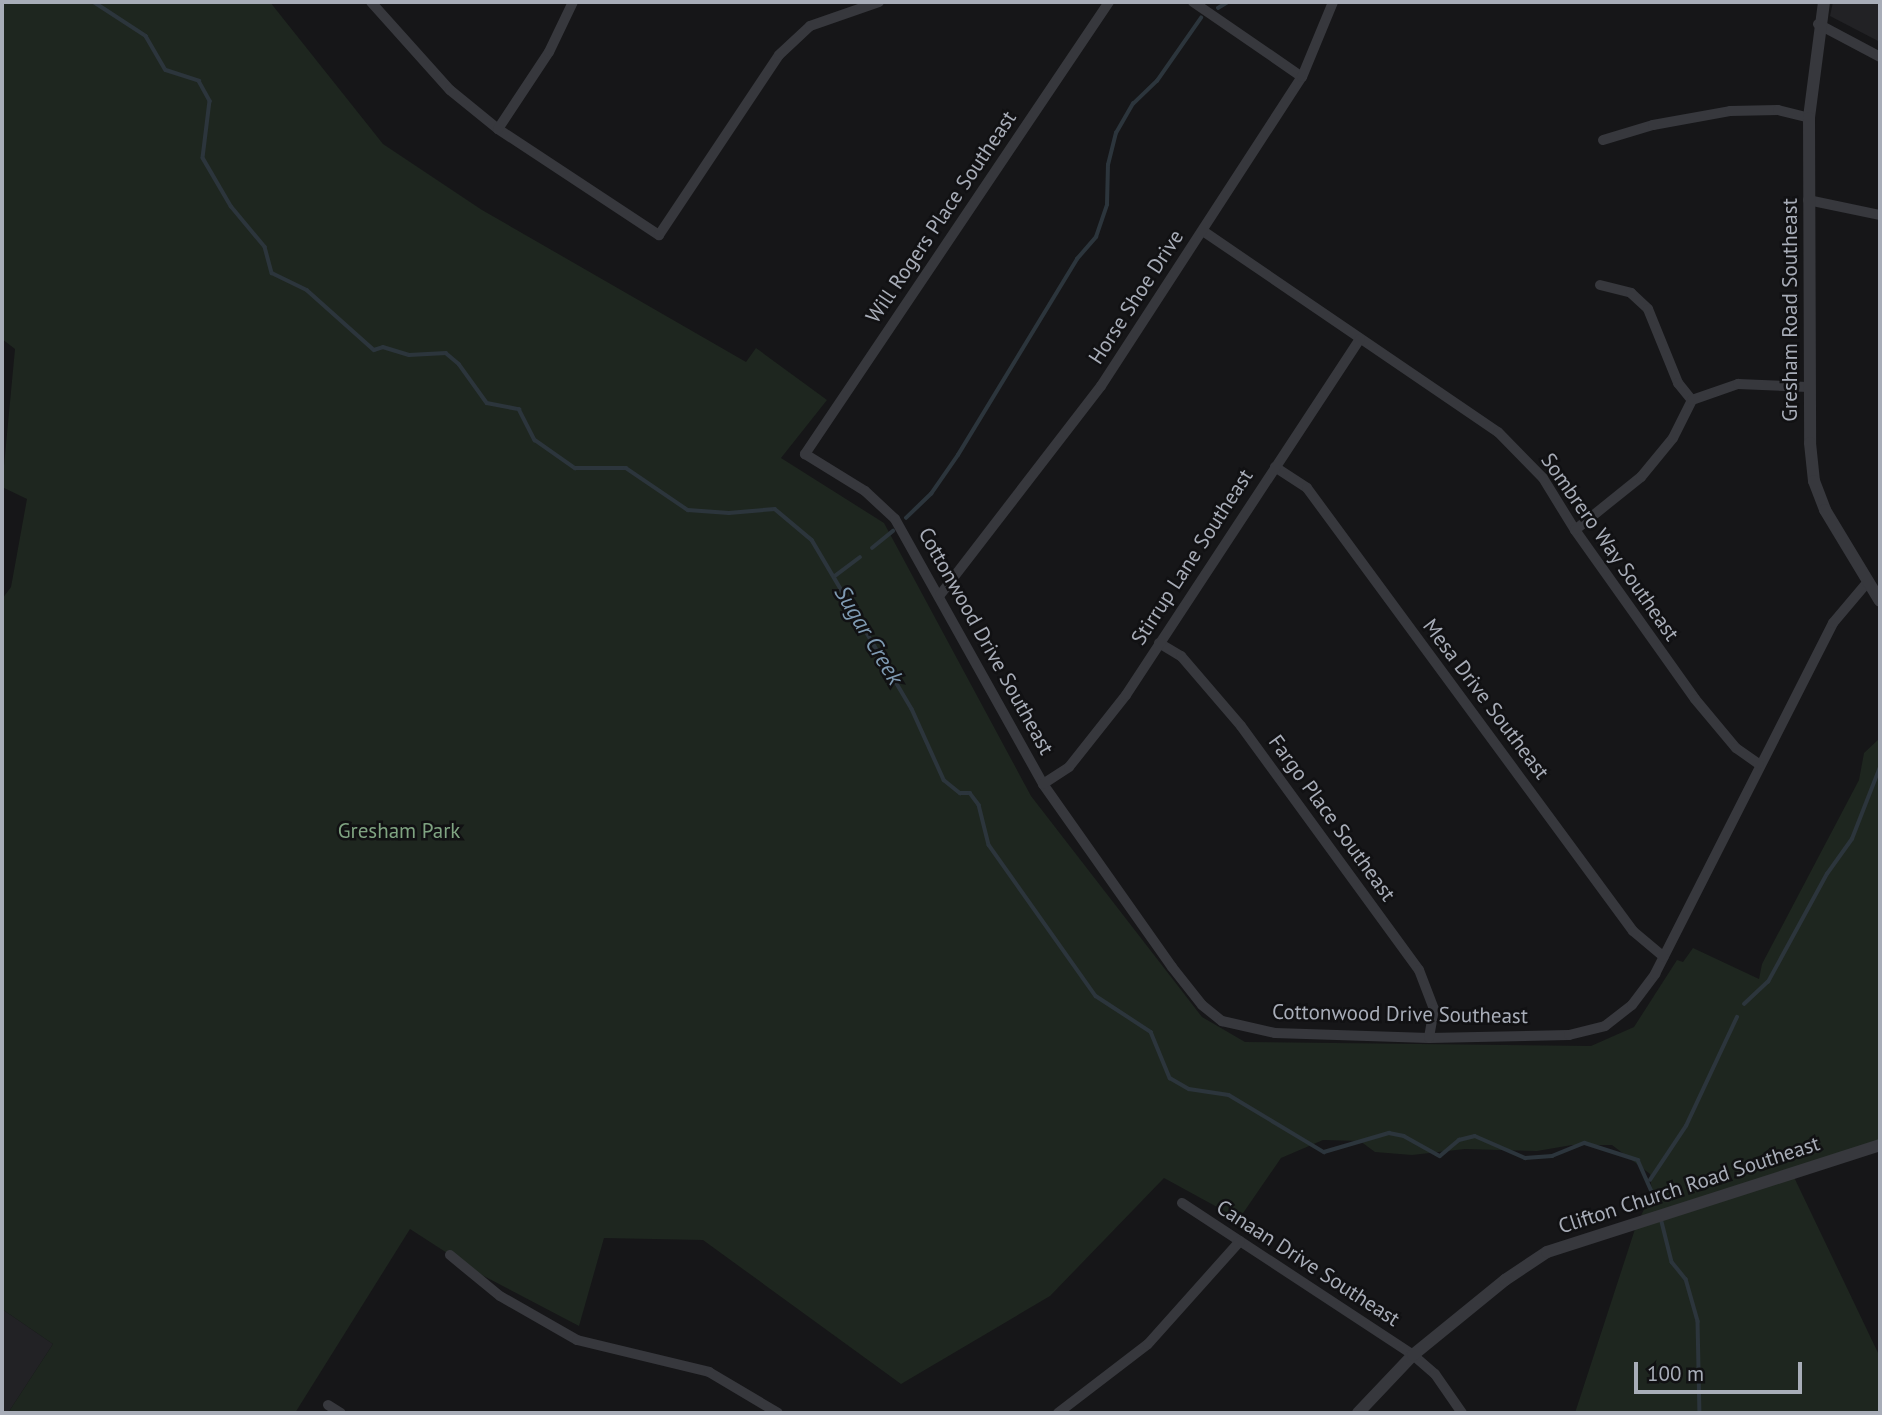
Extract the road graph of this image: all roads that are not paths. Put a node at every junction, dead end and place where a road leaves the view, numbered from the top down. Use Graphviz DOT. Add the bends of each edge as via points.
graph roads {
  1 [pos="372,2"];
  2 [pos="573,2"];
  3 [pos="880,2"];
  4 [pos="1109,2"];
  5 [pos="1193,2"];
  6 [pos="1333,2"];
  7 [pos="1824,2"];
  8 [pos="1818,24"];
  9 [pos="1880,57"];
  10 [pos="1302,77"];
  11 [pos="1809,118"];
  12 [pos="498,129"];
  13 [pos="1602,140"];
  14 [pos="1808,200"];
  15 [pos="1880,215"];
  16 [pos="1203,231"];
  17 [pos="1600,285"];
  18 [pos="1360,339"];
  19 [pos="1808,387"];
  20 [pos="1692,400"];
  21 [pos="805,454"];
  22 [pos="1275,467"];
  23 [pos="1575,530"];
  24 [pos="1866,584"];
  25 [pos="940,594"];
  26 [pos="1880,601"];
  27 [pos="1159,642"];
  28 [pos="1759,764"];
  29 [pos="1043,784"];
  30 [pos="1664,957"];
  31 [pos="1429,1038"];
  32 [pos="1880,1145"];
  33 [pos="1182,1203"];
  34 [pos="1240,1241"];
  35 [pos="450,1255"];
  36 [pos="1413,1355"];
  37 [pos="328,1405"];
  38 [pos="341,1413"];
  39 [pos="778,1413"];
  40 [pos="1058,1413"];
  41 [pos="1358,1413"];
  42 [pos="1462,1413"];
  1 -- 12 [label="street" via="450,90"];
  2 -- 12 [label="street" via="549,52"];
  3 -- 12 [label="street" via="810,26 779,55 659,235"];
  4 -- 21 [label="street, Will Rogers Place Southeast"];
  5 -- 10 [label="street"];
  6 -- 10 [label="street, Horse Shoe Drive"];
  7 -- 8 [label="street, Gresham Road Southeast"];
  8 -- 9 [label="street"];
  8 -- 11 [label="street, Gresham Road Southeast"];
  10 -- 16 [label="street, Horse Shoe Drive"];
  11 -- 13 [label="street" via="1778,110 1730,111"];
  11 -- 14 [label="street, Gresham Road Southeast"];
  14 -- 15 [label="street"];
  14 -- 19 [label="street, Gresham Road Southeast"];
  16 -- 18 [label="street, Sombrero Way Southeast"];
  16 -- 25 [label="street, Horse Shoe Drive" via="1101,386"];
  17 -- 20 [label="street" via="1631,293 1648,309 1678,383"];
  18 -- 22 [label="street, Stirrup Lane Southeast"];
  18 -- 23 [label="street, Sombrero Way Southeast" via="1498,432 1543,478"];
  19 -- 20 [label="street" via="1738,384"];
  19 -- 24 [label="street, Gresham Road Southeast" via="1814,481"];
  20 -- 23 [label="street" via="1673,438 1641,477"];
  21 -- 25 [label="street, Cottonwood Drive Southeast" via="865,491 895,519"];
  22 -- 27 [label="street, Stirrup Lane Southeast"];
  22 -- 30 [label="street, Mesa Drive Southeast" via="1307,488 1633,931"];
  23 -- 28 [label="street, Sombrero Way Southeast" via="1695,699 1736,748"];
  24 -- 26 [label="street, Gresham Road Southeast"];
  24 -- 28 [label="street, Cottonwood Drive Southeast" via="1833,623"];
  25 -- 29 [label="street, Cottonwood Drive Southeast"];
  27 -- 29 [label="street, Stirrup Lane Southeast" via="1087,746 1069,767"];
  27 -- 31 [label="street, Fargo Place Southeast" via="1181,656 1241,726 1419,970 1434,1009"];
  28 -- 30 [label="street, Cottonwood Drive Southeast"];
  29 -- 31 [label="street, Cottonwood Drive Southeast" via="1172,967 1202,1005 1222,1021 1275,1033"];
  30 -- 31 [label="street, Cottonwood Drive Southeast" via="1632,1005 1588,1033"];
  32 -- 36 [label="street, Clifton Church Road Southeast" via="1547,1252"];
  33 -- 34 [label="street, Canaan Drive Southeast"];
  34 -- 36 [label="street, Canaan Drive Southeast"];
  34 -- 40 [label="street" via="1148,1344"];
  35 -- 39 [label="street" via="500,1296 577,1340 709,1372"];
  36 -- 41 [label="street, Clifton Church Road Southeast"];
  36 -- 42 [label="street, Canaan Drive Southeast" via="1435,1374"];
  37 -- 38 [label="street"];
}
